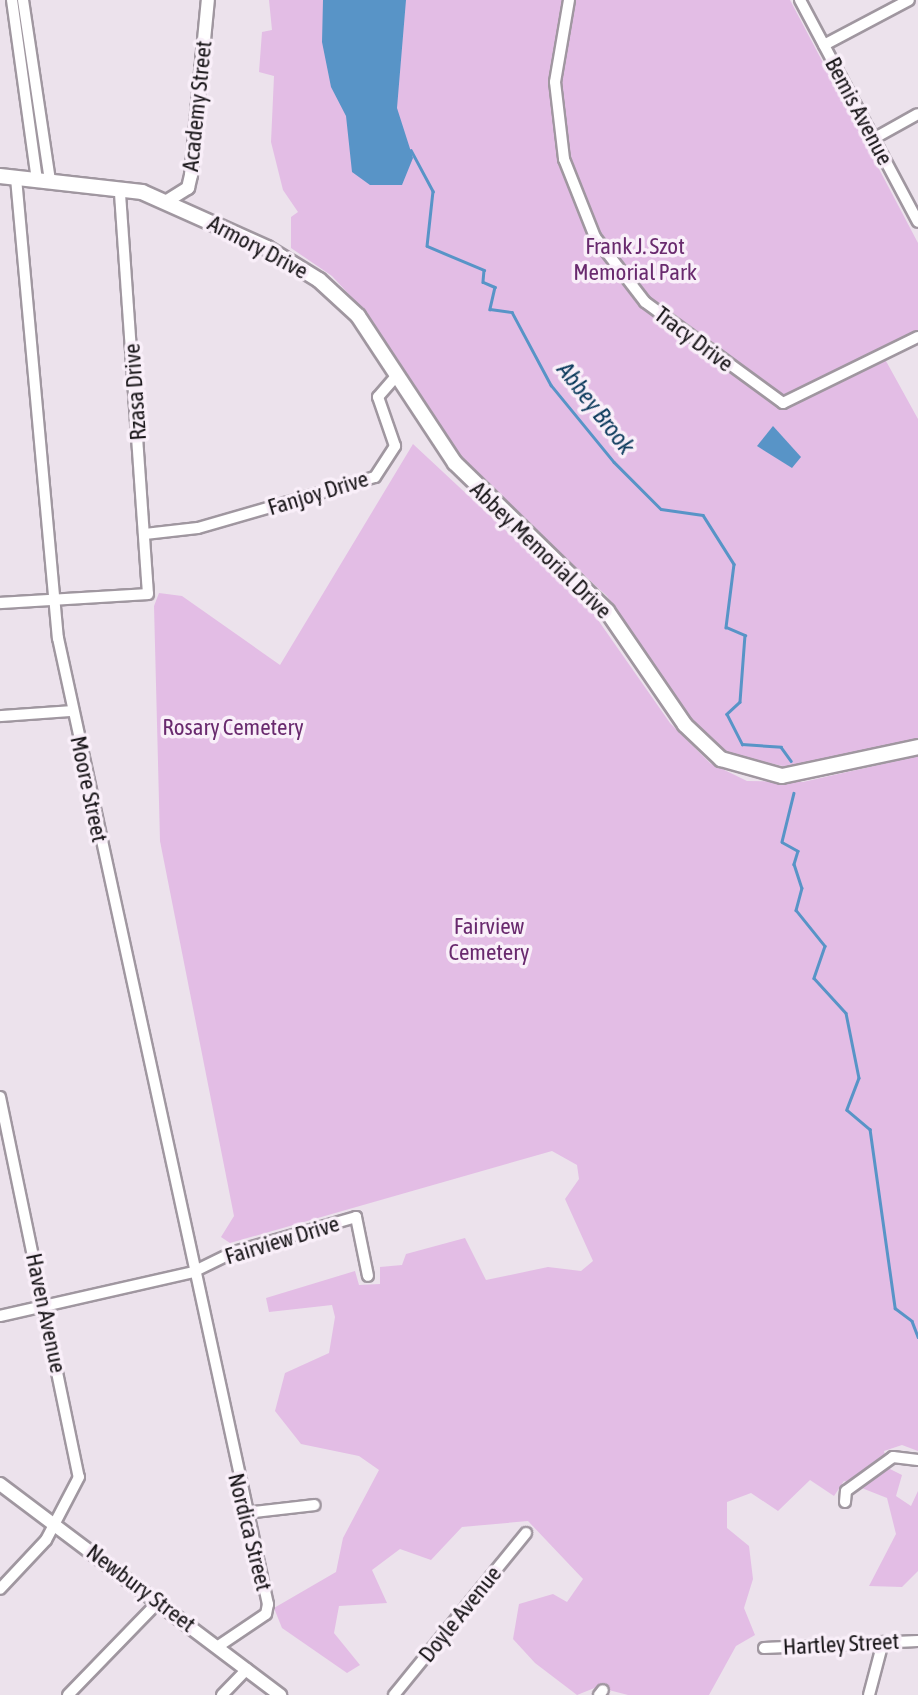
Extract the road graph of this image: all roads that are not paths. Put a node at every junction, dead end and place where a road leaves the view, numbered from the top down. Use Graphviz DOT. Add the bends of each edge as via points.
graph roads {
  1 [pos="12,0"];
  2 [pos="23,0"];
  3 [pos="208,0"];
  4 [pos="569,0"];
  5 [pos="800,0"];
  6 [pos="909,0"];
  7 [pos="824,45"];
  8 [pos="918,114"];
  9 [pos="873,139"];
  10 [pos="0,176"];
  11 [pos="16,178"];
  12 [pos="43,181"];
  13 [pos="120,190"];
  14 [pos="167,201"];
  15 [pos="918,222"];
  16 [pos="918,337"];
  17 [pos="396,376"];
  18 [pos="145,534"];
  19 [pos="51,601"];
  20 [pos="0,603"];
  21 [pos="72,711"];
  22 [pos="0,716"];
  23 [pos="918,747"];
  24 [pos="0,1097"];
  25 [pos="193,1272"];
  26 [pos="368,1276"];
  27 [pos="46,1308"];
  28 [pos="0,1316"];
  29 [pos="220,1391"];
  30 [pos="918,1460"];
  31 [pos="0,1484"];
  32 [pos="845,1502"];
  33 [pos="315,1505"];
  34 [pos="246,1513"];
  35 [pos="56,1523"];
  36 [pos="526,1533"];
  37 [pos="0,1589"];
  38 [pos="159,1601"];
  39 [pos="918,1641"];
  40 [pos="883,1643"];
  41 [pos="217,1647"];
  42 [pos="764,1647"];
  43 [pos="247,1669"];
  44 [pos="68,1695"];
  45 [pos="222,1695"];
  46 [pos="280,1695"];
  47 [pos="394,1695"];
  48 [pos="869,1695"];
  1 -- 12 [label="street"];
  2 -- 12 [label="street"];
  3 -- 14 [label="street, Academy Street" via="191,174 188,188"];
  4 -- 16 [label="street, Tracy Drive" via="555,82 559,140 586,220 629,284 663,318 778,402 797,400"];
  5 -- 7 [label="street, Bemis Avenue"];
  6 -- 7 [label="street"];
  7 -- 9 [label="street, Bemis Avenue"];
  8 -- 9 [label="street"];
  9 -- 15 [label="street, Bemis Avenue"];
  10 -- 11 [label="main road, Armory Drive"];
  11 -- 12 [label="main road, Armory Drive"];
  11 -- 19 [label="street, Moore Street"];
  12 -- 13 [label="main road, Armory Drive"];
  13 -- 14 [label="main road, Armory Drive"];
  13 -- 18 [label="street, Rzasa Drive"];
  14 -- 17 [label="main road, Armory Drive" via="319,280 358,316"];
  17 -- 18 [label="street, Fanjoy Drive" via="378,397 394,446 374,477 198,528"];
  17 -- 23 [label="main road, Abbey Memorial Drive" via="455,463 607,611 675,712 714,755 782,776"];
  18 -- 19 [label="street, Rzasa Drive" via="148,594"];
  19 -- 20 [label="street"];
  19 -- 21 [label="street, Moore Street"];
  21 -- 22 [label="street"];
  21 -- 25 [label="street, Moore Street"];
  24 -- 27 [label="street, Haven Avenue"];
  25 -- 26 [label="street, Fairview Drive" via="234,1252 356,1217"];
  25 -- 27 [label="street"];
  25 -- 29 [label="street, Moore Street"];
  27 -- 28 [label="street"];
  27 -- 35 [label="street, Haven Avenue" via="79,1477"];
  29 -- 34 [label="street, Nordica Street"];
  30 -- 32 [label="street" via="893,1457 846,1491"];
  31 -- 35 [label="street, Newbury Street"];
  33 -- 34 [label="street"];
  34 -- 41 [label="street, Nordica Street" via="266,1614"];
  35 -- 37 [label="street, Haven Avenue"];
  35 -- 38 [label="street, Newbury Street"];
  36 -- 47 [label="street, Doyle Avenue"];
  38 -- 41 [label="street, Newbury Street"];
  38 -- 44 [label="street"];
  39 -- 40 [label="street, Hartley Street"];
  40 -- 42 [label="street, Hartley Street"];
  40 -- 48 [label="street"];
  41 -- 43 [label="street, Newbury Street"];
  43 -- 45 [label="street"];
  43 -- 46 [label="street, Newbury Street"];
}
